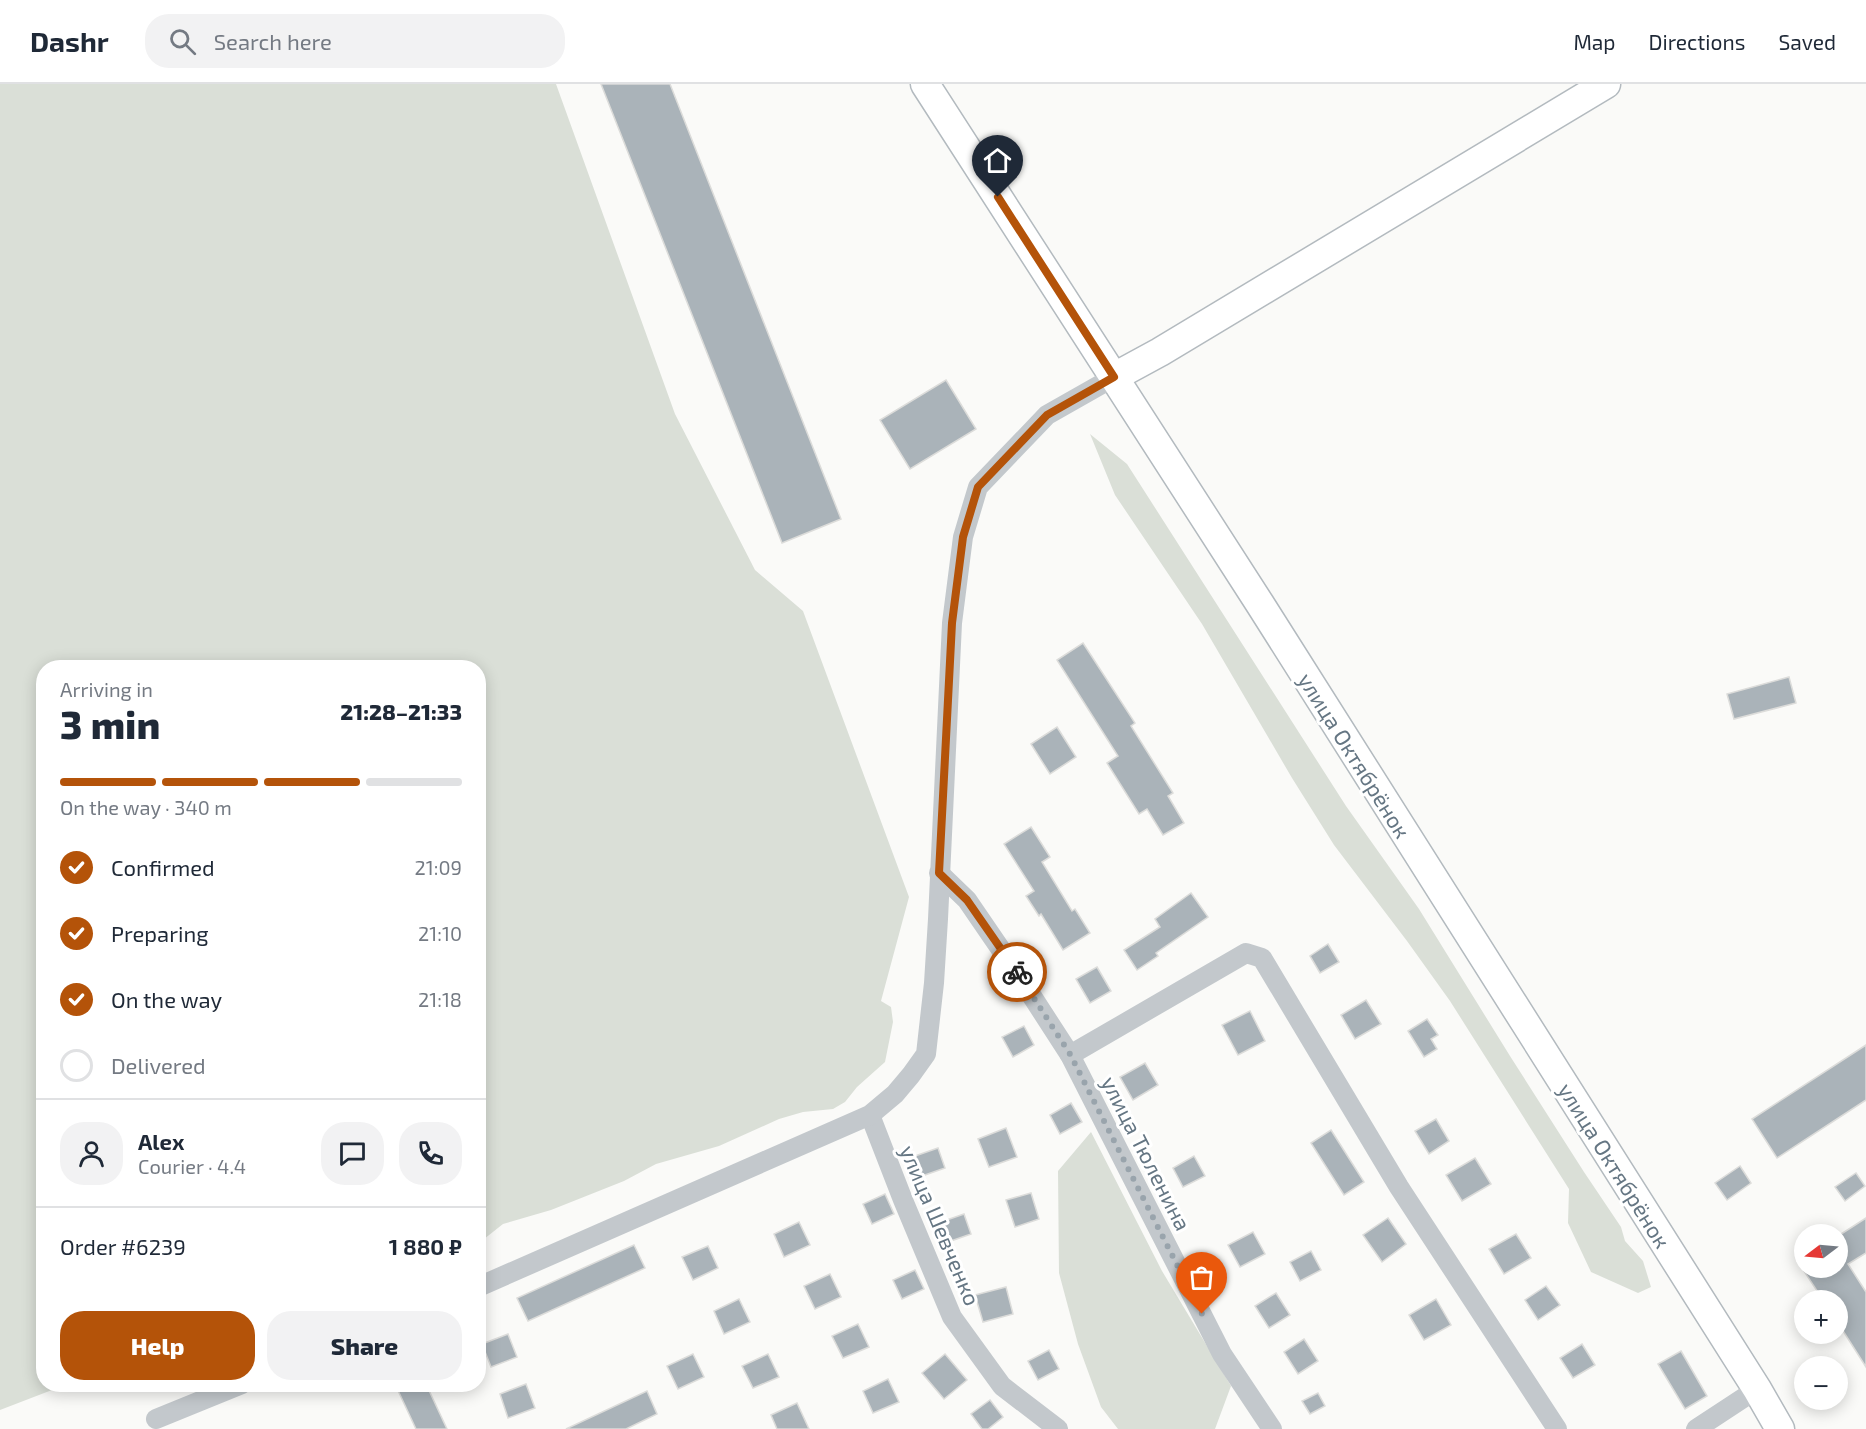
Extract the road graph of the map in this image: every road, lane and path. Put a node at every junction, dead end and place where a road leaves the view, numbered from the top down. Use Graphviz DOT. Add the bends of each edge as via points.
graph roads {
  1 [pos="925,84"];
  2 [pos="1606,84"];
  3 [pos="1114,377"];
  4 [pos="939,873"];
  5 [pos="1070,1054"];
  6 [pos="870,1115"];
  7 [pos="486,1283"];
  8 [pos="1757,1389"];
  9 [pos="222,1392"];
  10 [pos="156,1419"];
  11 [pos="1058,1429"];
  12 [pos="1272,1429"];
  13 [pos="1557,1429"];
  14 [pos="1696,1429"];
  15 [pos="1780,1429"];
  1 -- 3 [label="street, улица Октябрёнок"];
  2 -- 3 [label="street"];
  3 -- 4 [label="street" via="1047,415 978,487 963,537 952,623"];
  3 -- 8 [label="street, улица Октябрёнок"];
  4 -- 5 [label="street, улица Тюленина" via="967,900"];
  4 -- 6 [label="street" via="926,1054 895,1094"];
  5 -- 12 [label="street, улица Тюленина" via="1222,1354"];
  5 -- 13 [label="street" via="1246,953 1262,958 1399,1187"];
  6 -- 7 [label="street"];
  6 -- 11 [label="street, улица Шевченко" via="952,1317 1002,1386"];
  8 -- 14 [label="street"];
  8 -- 15 [label="street, улица Октябрёнок"];
  9 -- 10 [label="street"];
}
